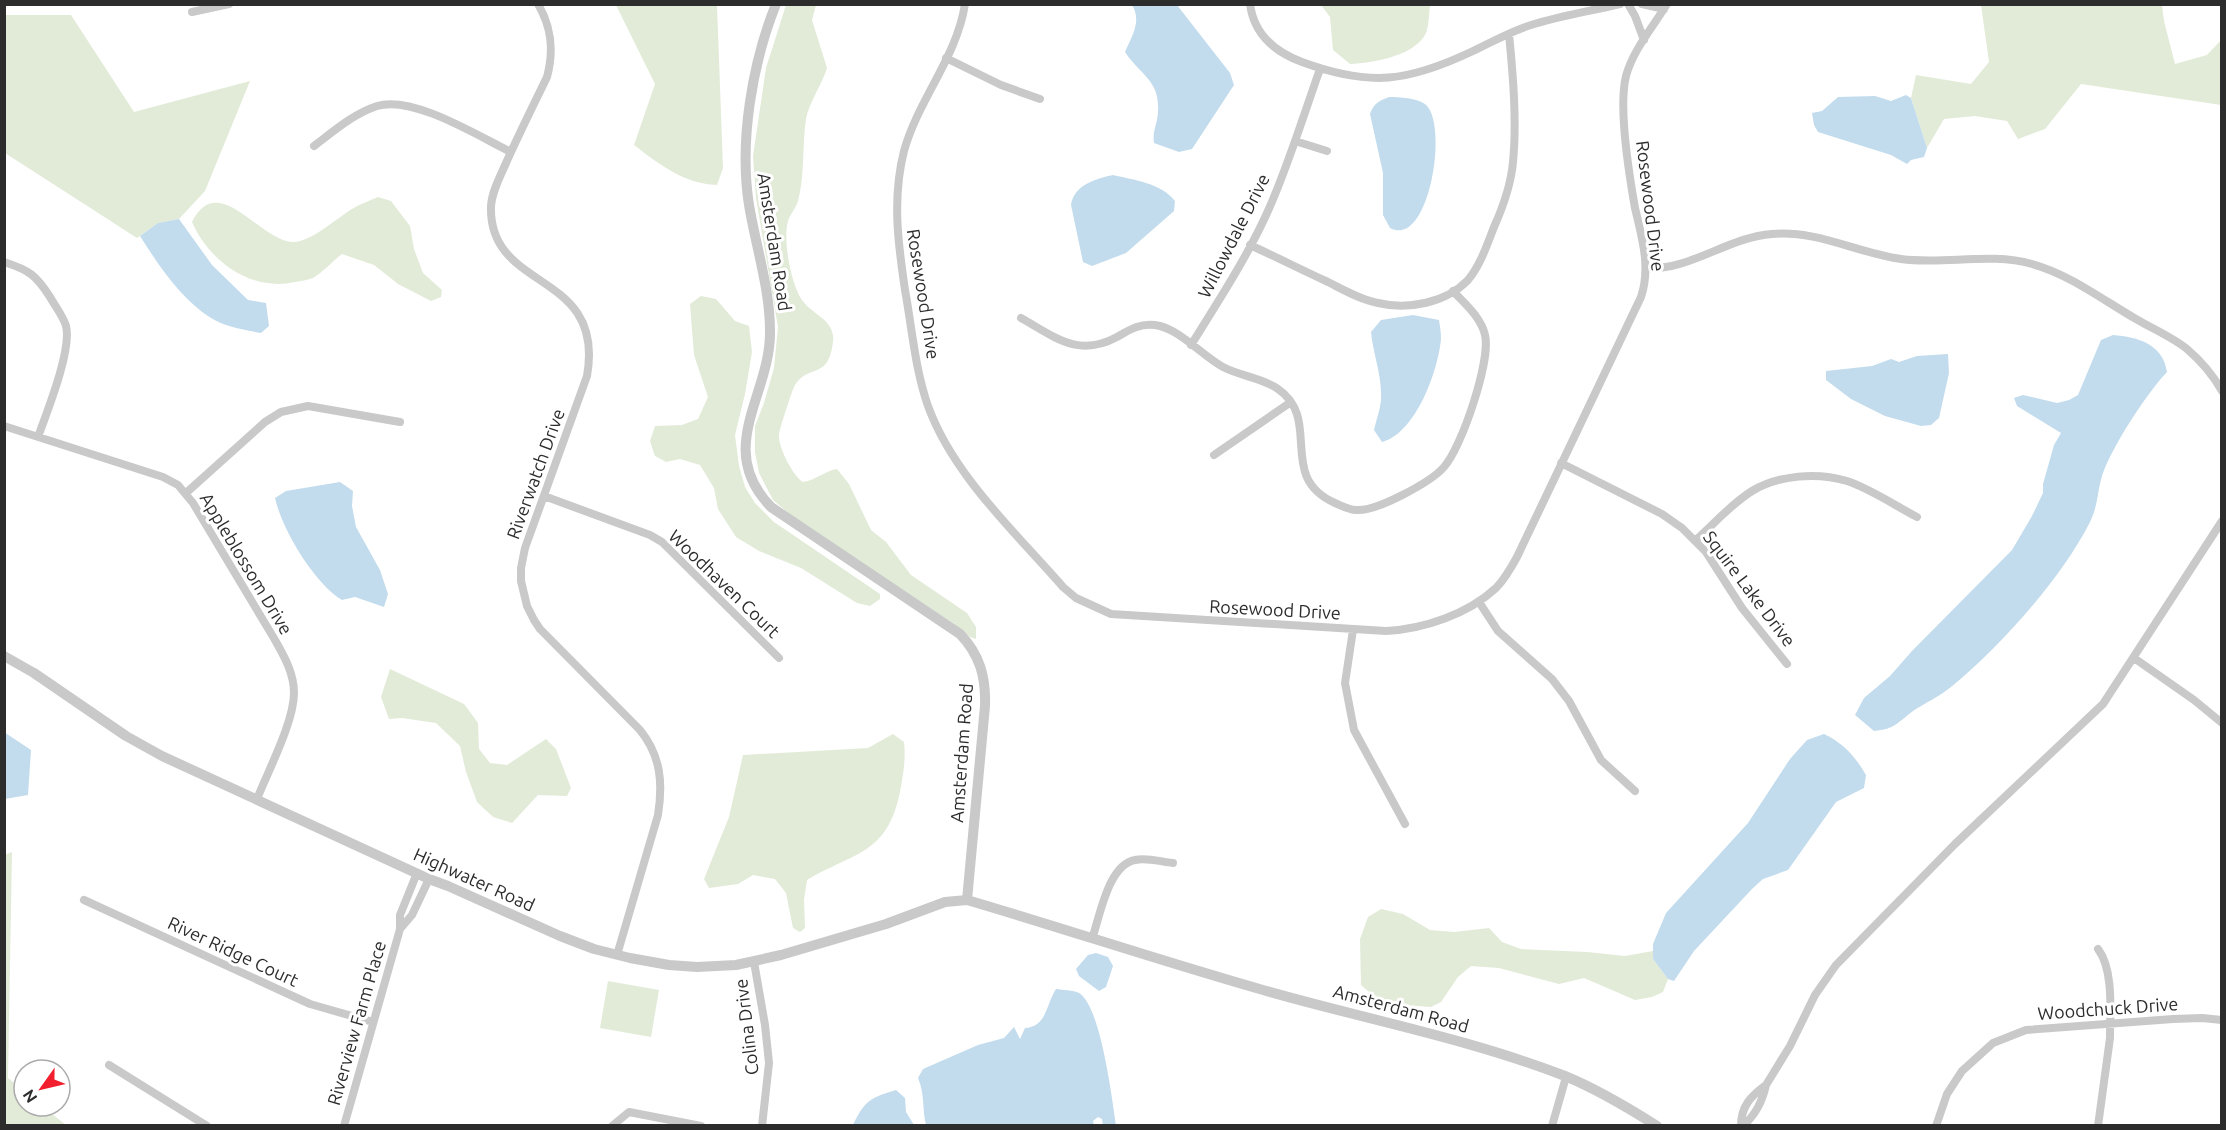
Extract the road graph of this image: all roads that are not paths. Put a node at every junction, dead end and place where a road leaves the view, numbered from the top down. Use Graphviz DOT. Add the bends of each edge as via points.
graph roads {
  1 [pos="229,4"];
  2 [pos="538,4"];
  3 [pos="776,4"];
  4 [pos="965,4"];
  5 [pos="1250,4"];
  6 [pos="1620,4"];
  7 [pos="1628,4"];
  8 [pos="1642,4"];
  9 [pos="1665,7"];
  10 [pos="192,12"];
  11 [pos="1509,34"];
  12 [pos="1644,40"];
  13 [pos="946,58"];
  14 [pos="1320,69"];
  15 [pos="1040,99"];
  16 [pos="1295,141"];
  17 [pos="314,146"];
  18 [pos="1327,151"];
  19 [pos="511,152"];
  20 [pos="1250,245"];
  21 [pos="4,262"];
  22 [pos="1646,268"];
  23 [pos="1453,291"];
  24 [pos="1021,318"];
  25 [pos="1191,345"];
  26 [pos="2222,391"];
  27 [pos="1291,402"];
  28 [pos="400,422"];
  29 [pos="4,426"];
  30 [pos="38,437"];
  31 [pos="1214,455"];
  32 [pos="1561,463"];
  33 [pos="186,494"];
  34 [pos="544,496"];
  35 [pos="1917,517"];
  36 [pos="2222,521"];
  37 [pos="1696,540"];
  38 [pos="1479,602"];
  39 [pos="1353,630"];
  40 [pos="4,656"];
  41 [pos="779,658"];
  42 [pos="2134,658"];
  43 [pos="1786,664"];
  44 [pos="2222,723"];
  45 [pos="1635,791"];
  46 [pos="257,800"];
  47 [pos="1405,824"];
  48 [pos="1173,863"];
  49 [pos="417,873"];
  50 [pos="429,879"];
  51 [pos="84,900"];
  52 [pos="967,900"];
  53 [pos="400,929"];
  54 [pos="1092,939"];
  55 [pos="2098,949"];
  56 [pos="617,955"];
  57 [pos="753,962"];
  58 [pos="2222,1020"];
  59 [pos="373,1022"];
  60 [pos="2110,1023"];
  61 [pos="109,1065"];
  62 [pos="1566,1077"];
  63 [pos="207,1125"];
  64 [pos="344,1125"];
  65 [pos="612,1125"];
  66 [pos="701,1125"];
  67 [pos="762,1125"];
  68 [pos="1552,1125"];
  69 [pos="1657,1125"];
  70 [pos="1742,1125"];
  71 [pos="1936,1125"];
  72 [pos="2098,1125"];
  1 -- 10 [label="street"];
  2 -- 19 [label="street, Riverwatch Drive" via="549,28 551,61"];
  3 -- 52 [label="street, Amsterdam Road" via="759,55 746,143 748,193 770,311 768,358 747,429 747,463 751,480 771,507 960,634 978,658 986,685"];
  4 -- 13 [label="street, Rosewood Drive"];
  5 -- 14 [label="street" via="1255,24 1268,43 1287,57"];
  6 -- 11 [label="street" via="1530,25"];
  7 -- 12 [label="street"];
  8 -- 9 [label="street"];
  9 -- 12 [label="street, Rosewood Drive"];
  11 -- 14 [label="street" via="1430,70 1405,76 1362,77"];
  11 -- 23 [label="street" via="1513,75 1510,179 1502,210 1479,263"];
  12 -- 22 [label="street, Rosewood Drive" via="1630,64 1623,96 1633,197"];
  13 -- 15 [label="street"];
  13 -- 39 [label="street, Rosewood Drive" via="904,151 896,226 926,397 946,444 972,482 1063,586 1088,605 1111,614"];
  14 -- 16 [label="street, Willowdale Drive"];
  16 -- 18 [label="street"];
  16 -- 20 [label="street, Willowdale Drive"];
  17 -- 19 [label="street" via="362,112 380,105 400,104 423,109"];
  19 -- 34 [label="street, Riverwatch Drive" via="491,206 497,238 514,263 568,300 581,317 589,342 587,376"];
  20 -- 23 [label="street" via="1376,303 1431,302"];
  20 -- 25 [label="street, Willowdale Drive"];
  21 -- 30 [label="street" via="31,272 66,327 64,356"];
  22 -- 26 [label="street" via="1667,268 1755,236 1789,233 1899,258 2032,264 2063,277 2185,348 2204,365"];
  22 -- 32 [label="street, Rosewood Drive" via="1641,297"];
  23 -- 27 [label="street" via="1481,323 1487,350 1456,449 1444,467 1427,481 1364,510 1351,510 1329,501 1306,477 1298,415"];
  24 -- 25 [label="street" via="1077,346 1101,344 1135,327 1153,324 1166,327"];
  25 -- 27 [label="street" via="1221,367 1279,389"];
  27 -- 31 [label="street"];
  28 -- 33 [label="street" via="308,406 280,412"];
  29 -- 30 [label="street, Appleblossom Drive"];
  30 -- 33 [label="street, Appleblossom Drive" via="163,477"];
  32 -- 37 [label="street, Squire Lake Drive" via="1662,514"];
  32 -- 38 [label="street, Rosewood Drive" via="1510,569"];
  33 -- 46 [label="street, Appleblossom Drive" via="279,647 292,677 290,714"];
  34 -- 41 [label="street, Woodhaven Court" via="662,542"];
  34 -- 56 [label="street, Riverwatch Drive" via="522,561 521,581 527,606 540,629 647,738 660,770 658,815"];
  35 -- 37 [label="street" via="1844,480 1800,476 1754,490"];
  36 -- 42 [label="street"];
  37 -- 43 [label="street, Squire Lake Drive"];
  38 -- 39 [label="street, Rosewood Drive" via="1416,627"];
  38 -- 45 [label="street" via="1498,631 1552,679 1569,701 1601,760"];
  39 -- 47 [label="street" via="1345,683 1354,730"];
  40 -- 46 [label="street, Highwater Road" via="126,736"];
  42 -- 44 [label="street"];
  42 -- 70 [label="street" via="2086,723 1955,844 1836,965 1815,995 1767,1085 1762,1102"];
  46 -- 49 [label="street, Highwater Road"];
  48 -- 54 [label="street" via="1134,860 1121,867 1113,877"];
  49 -- 50 [label="street, Highwater Road"];
  49 -- 53 [label="street, Riverview Farm Place" via="400,915"];
  50 -- 53 [label="street, Riverview Farm Place" via="412,915"];
  50 -- 56 [label="street, Highwater Road" via="571,941"];
  51 -- 59 [label="street, River Ridge Court" via="310,1004"];
  52 -- 54 [label="street, Amsterdam Road"];
  52 -- 57 [label="street, Highwater Road" via="945,902 886,924"];
  53 -- 59 [label="street, Riverview Farm Place"];
  54 -- 62 [label="street, Amsterdam Road" via="1264,991 1451,1038"];
  55 -- 60 [label="street" via="2105,958"];
  56 -- 57 [label="street, Highwater Road" via="697,967"];
  57 -- 67 [label="street, Colina Drive" via="769,1063"];
  58 -- 60 [label="street, Woodchuck Drive"];
  59 -- 64 [label="street, Riverview Farm Place"];
  60 -- 71 [label="street, Woodchuck Drive" via="2026,1029 1993,1043 1953,1082"];
  60 -- 72 [label="street"];
  61 -- 63 [label="street"];
  62 -- 68 [label="street"];
  62 -- 69 [label="street, Amsterdam Road"];
  65 -- 66 [label="street" via="629,1112"];
}
